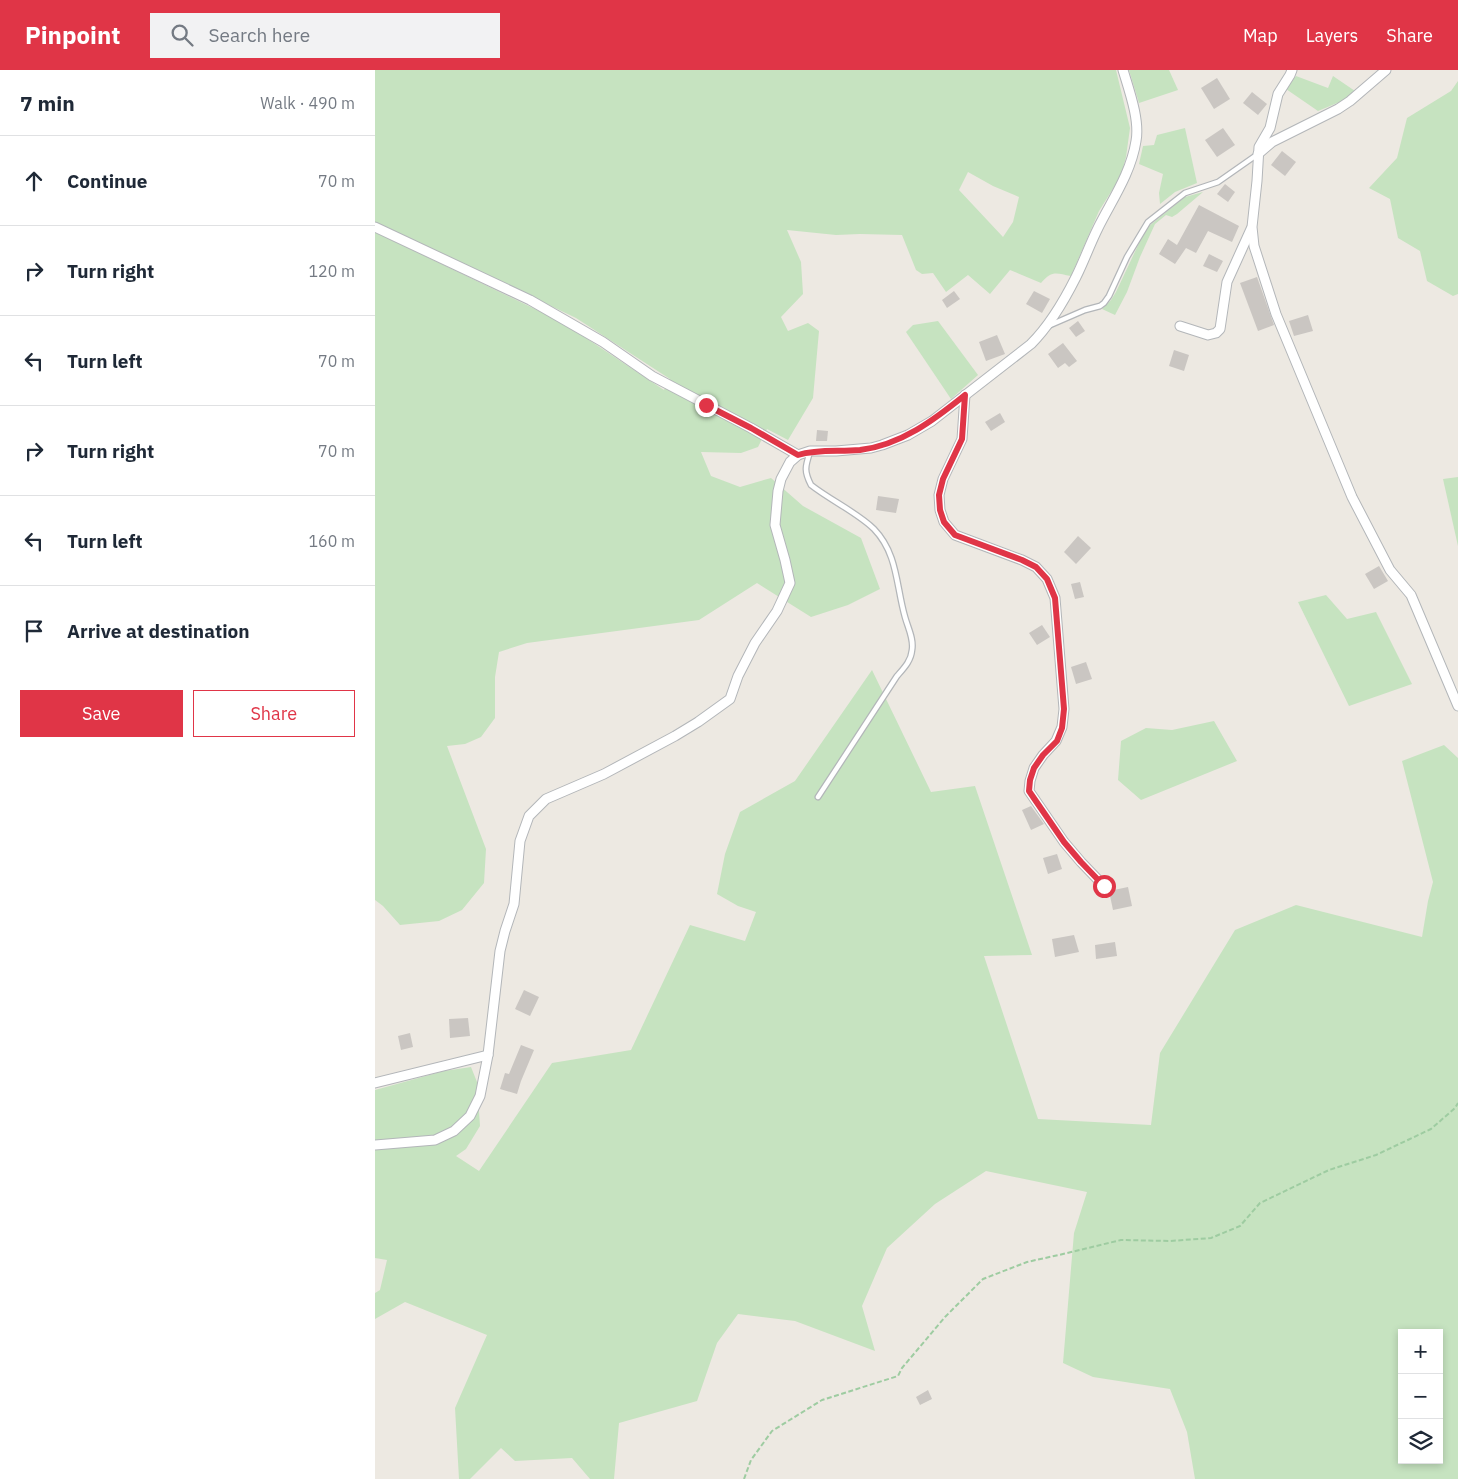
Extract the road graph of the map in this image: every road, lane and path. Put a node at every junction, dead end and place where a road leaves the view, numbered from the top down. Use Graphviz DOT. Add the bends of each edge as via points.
graph roads {
  1 [pos="1123,70"];
  2 [pos="1292,70"];
  3 [pos="1386,70"];
  4 [pos="1258,154"];
  5 [pos="375,227"];
  6 [pos="1252,227"];
  7 [pos="1180,326"];
  8 [pos="1047,327"];
  9 [pos="965,395"];
  10 [pos="810,451"];
  11 [pos="798,455"];
  12 [pos="1458,706"];
  13 [pos="818,797"];
  14 [pos="1104,886"];
  15 [pos="488,1055"];
  16 [pos="375,1082"];
  17 [pos="1458,1104"];
  18 [pos="375,1145"];
  19 [pos="744,1479"];
  1 -- 8 [label="street" via="1137,129 1134,153 1125,179"];
  2 -- 4 [label="street" via="1278,94 1270,128"];
  3 -- 4 [label="street" via="1350,101 1272,142"];
  4 -- 6 [label="street"];
  4 -- 8 [label="lane" via="1218,182 1185,193 1147,222 1104,303"];
  5 -- 11 [label="street" via="530,300 603,342 651,376"];
  6 -- 7 [label="street" via="1227,282 1219,329 1208,335"];
  6 -- 12 [label="street" via="1254,246 1276,314 1352,496 1390,570 1411,595"];
  8 -- 9 [label="street" via="1031,344"];
  9 -- 10 [label="street" via="932,421 882,445 859,450"];
  9 -- 14 [label="street" via="962,439 943,479 940,510 944,522 955,535 1022,560 1036,567 1047,579 1055,598 1064,709 1057,741 1034,768 1029,791 1064,842"];
  10 -- 11 [label="street"];
  10 -- 13 [label="lane" via="805,469 811,485 873,528 886,544 897,572 913,648 908,663"];
  11 -- 15 [label="street" via="781,479 775,526 789,583 777,612 755,643 738,676 730,699 675,736 603,774 546,799 529,816 519,842 513,904 500,951"];
  15 -- 16 [label="street"];
  15 -- 18 [label="street" via="480,1096 470,1116 454,1130 435,1140"];
  17 -- 19 [label="path" via="1431,1129 1376,1155 1329,1170 1260,1204 1240,1226 1211,1238 1121,1240 1027,1262 983,1279 945,1318 902,1368 899,1376 822,1400 772,1431 751,1460"];
}
